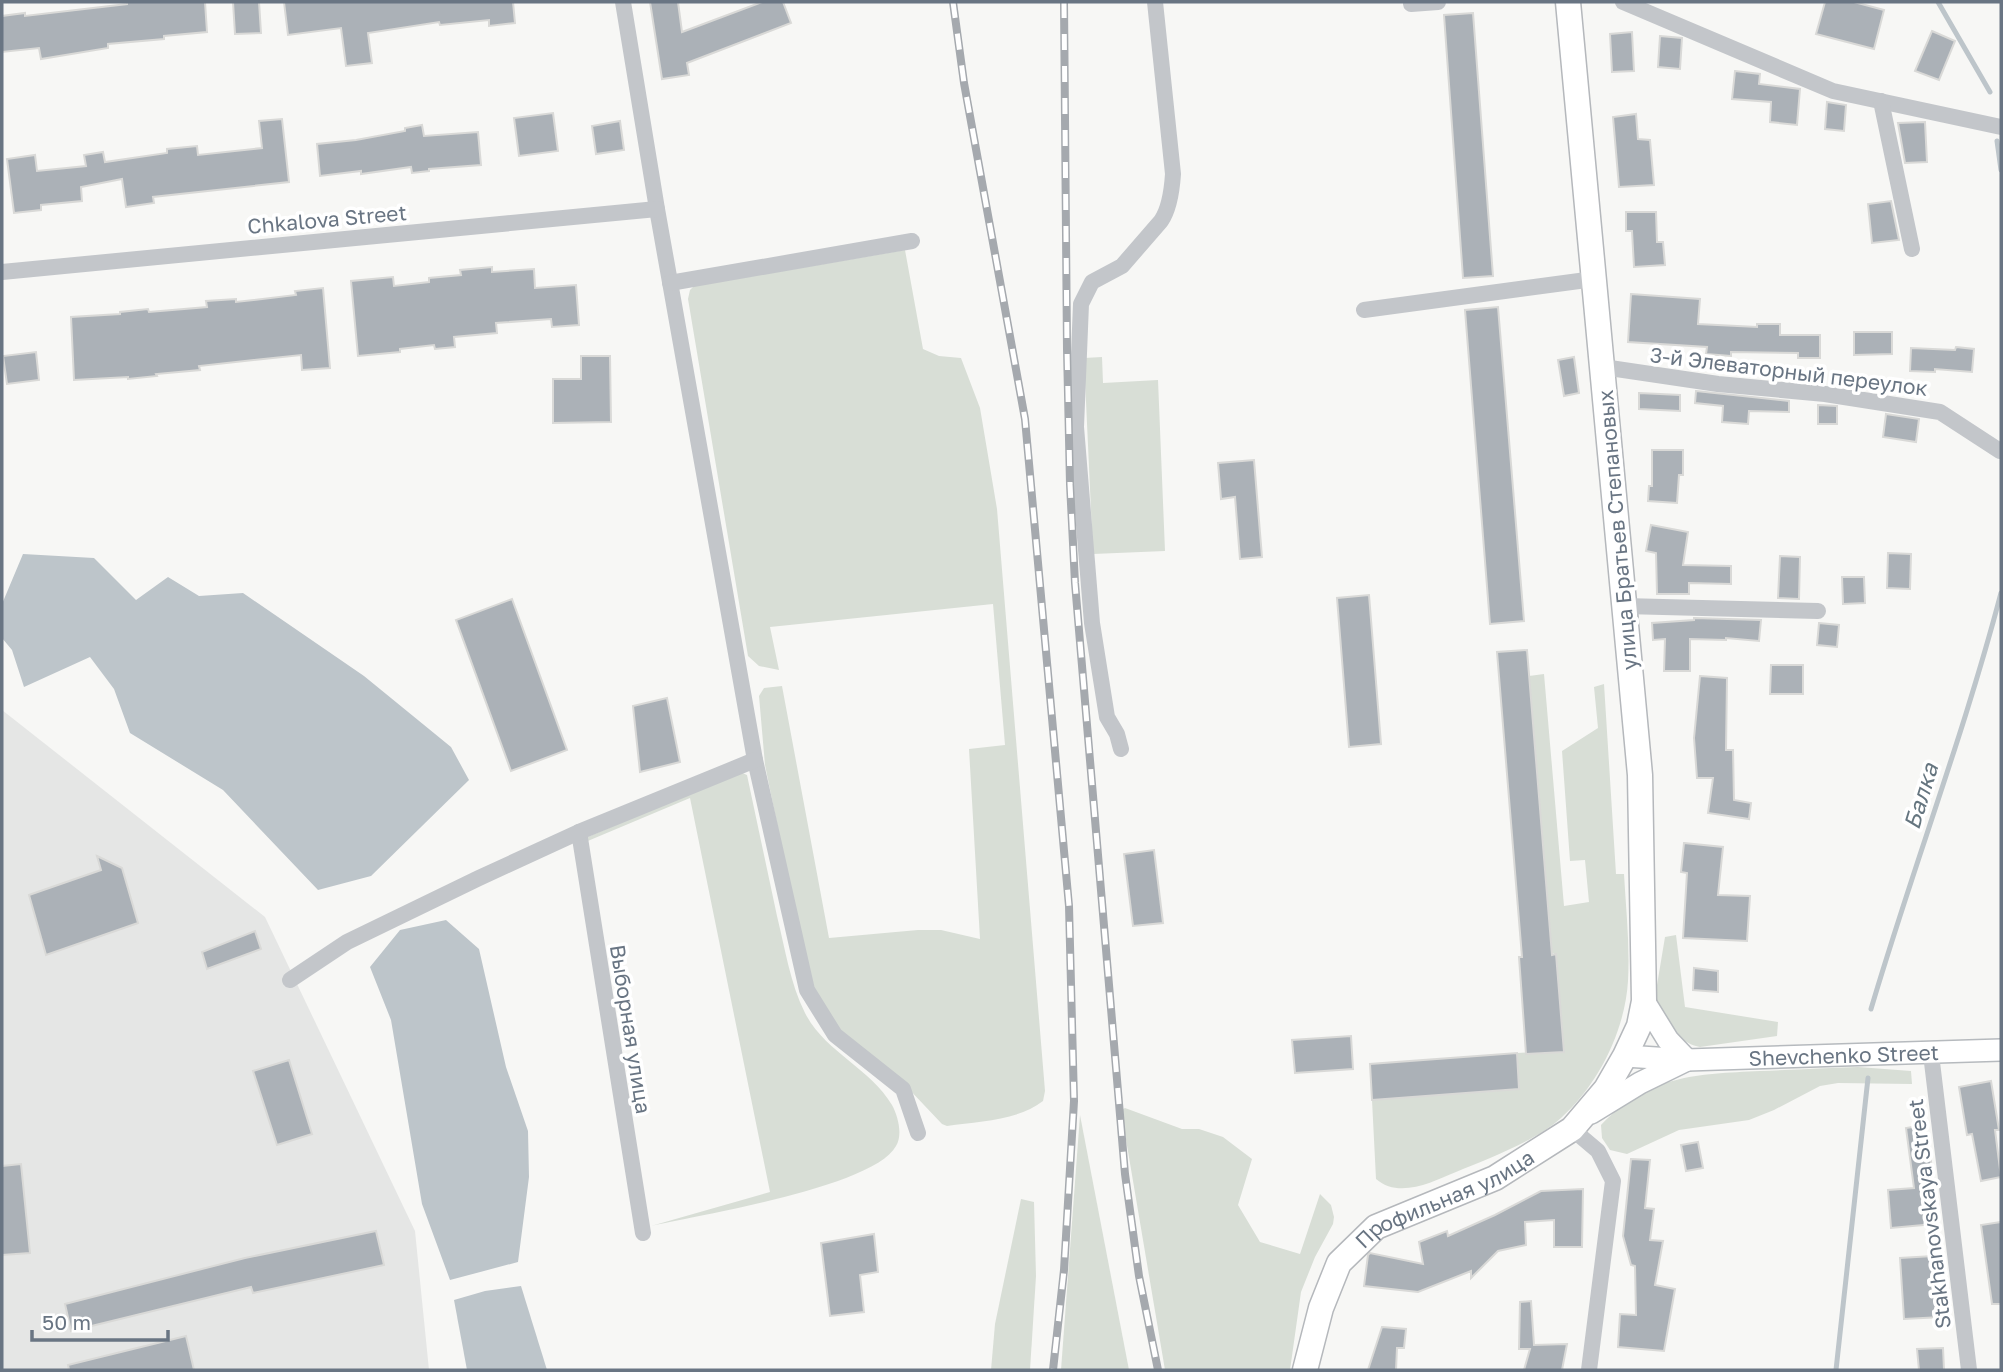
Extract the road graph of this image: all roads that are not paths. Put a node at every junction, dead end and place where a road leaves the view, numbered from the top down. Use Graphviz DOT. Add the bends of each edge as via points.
graph roads {
  1 [pos="623,2"];
  2 [pos="1154,2"];
  3 [pos="1438,2"];
  4 [pos="1568,2"];
  5 [pos="1623,2"];
  6 [pos="1411,4"];
  7 [pos="1881,101"];
  8 [pos="2001,127"];
  9 [pos="657,209"];
  10 [pos="912,241"];
  11 [pos="1912,249"];
  12 [pos="2,272"];
  13 [pos="1594,279"];
  14 [pos="670,283"];
  15 [pos="1364,310"];
  16 [pos="1603,367"];
  17 [pos="2000,451"];
  18 [pos="1624,606"];
  19 [pos="1818,611"];
  20 [pos="1121,749"];
  21 [pos="755,760"];
  22 [pos="579,832"];
  23 [pos="290,980"];
  24 [pos="1644,1001"];
  25 [pos="2001,1050"];
  26 [pos="1931,1054"];
  27 [pos="1625,1056"];
  28 [pos="1687,1060"];
  29 [pos="1576,1125"];
  30 [pos="918,1133"];
  31 [pos="643,1233"];
  32 [pos="1305,1370"];
  33 [pos="1589,1370"];
  34 [pos="1969,1370"];
  1 -- 9 [label="street"];
  2 -- 20 [label="street" via="1173,174 1166,214 1122,267 1092,282 1081,304 1076,427 1092,623 1107,718"];
  3 -- 6 [label="street"];
  4 -- 13 [label="main road, улица Братьев Степановых"];
  5 -- 7 [label="street" via="1833,91"];
  7 -- 8 [label="street"];
  7 -- 11 [label="street"];
  9 -- 12 [label="street, Chkalova Street"];
  9 -- 14 [label="street"];
  10 -- 14 [label="street"];
  13 -- 15 [label="street"];
  13 -- 16 [label="main road, улица Братьев Степановых"];
  14 -- 21 [label="street"];
  16 -- 17 [label="street, 3-й Элеваторный переулок" via="1940,412"];
  16 -- 18 [label="main road, улица Братьев Степановых"];
  18 -- 19 [label="street"];
  18 -- 24 [label="main road, улица Братьев Степановых" via="1640,775"];
  21 -- 22 [label="street"];
  21 -- 30 [label="street" via="807,990 835,1035 903,1089"];
  22 -- 23 [label="street" via="347,942"];
  22 -- 31 [label="street, Выборная улица"];
  24 -- 27 [label="main road, улица Братьев Степановых"];
  24 -- 28 [label="main road" via="1668,1040"];
  25 -- 26 [label="main road, Shevchenko Street"];
  26 -- 28 [label="main road, Shevchenko Street"];
  26 -- 34 [label="street, Stakhanovskaya Street"];
  27 -- 28 [label="main road, Shevchenko Street"];
  27 -- 29 [label="main road, Профильная улица" via="1606,1089"];
  28 -- 29 [label="main road" via="1629,1088"];
  29 -- 32 [label="main road, Профильная улица" via="1495,1178 1376,1227 1339,1263 1321,1308"];
  29 -- 33 [label="street" via="1598,1151 1613,1181"];
}
